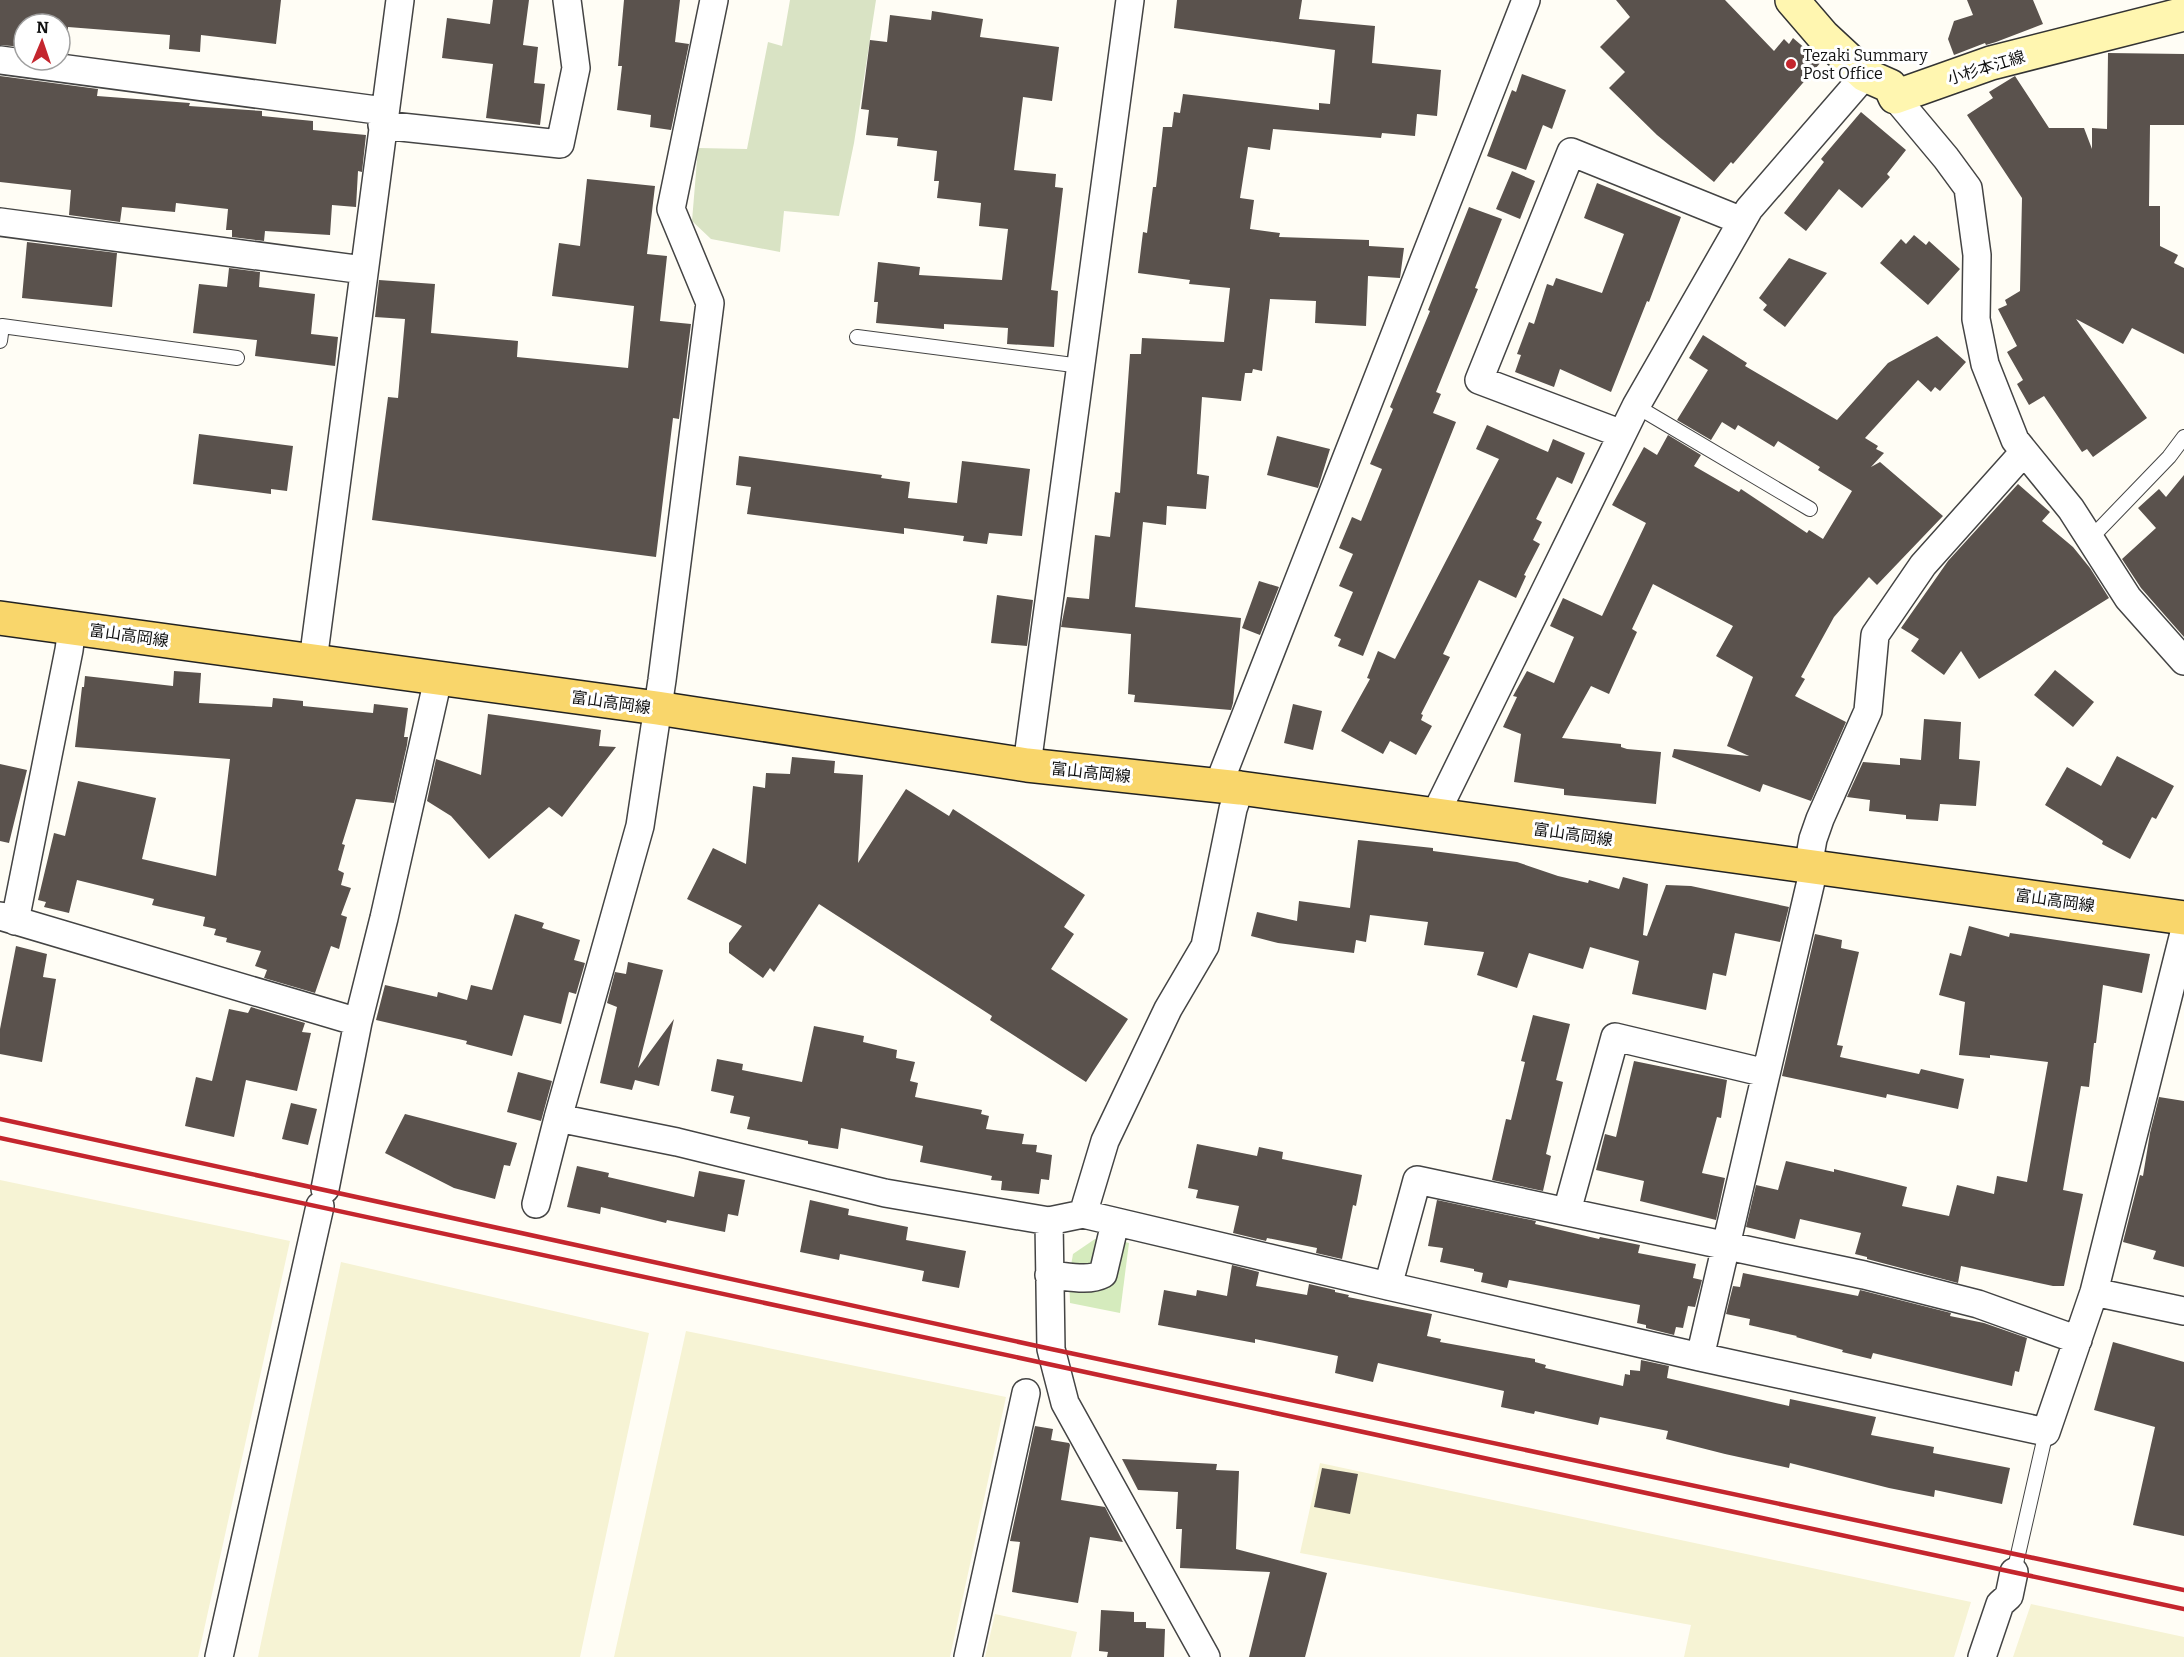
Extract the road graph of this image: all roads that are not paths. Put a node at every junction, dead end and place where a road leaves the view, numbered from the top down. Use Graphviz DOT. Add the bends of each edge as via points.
graph roads {
  1 [pos="400,0"];
  2 [pos="567,0"];
  3 [pos="714,0"];
  4 [pos="1130,0"];
  5 [pos="1526,0"];
  6 [pos="1792,0"];
  7 [pos="2184,14"];
  8 [pos="0,60"];
  9 [pos="1865,75"];
  10 [pos="1895,98"];
  11 [pos="383,118"];
  12 [pos="1742,221"];
  13 [pos="0,222"];
  14 [pos="364,270"];
  15 [pos="857,338"];
  16 [pos="0,341"];
  17 [pos="237,358"];
  18 [pos="1081,366"];
  19 [pos="1636,406"];
  20 [pos="1622,434"];
  21 [pos="2184,438"];
  22 [pos="2024,452"];
  23 [pos="1810,509"];
  24 [pos="2090,539"];
  25 [pos="0,618"];
  26 [pos="72,627"];
  27 [pos="313,661"];
  28 [pos="2184,661"];
  29 [pos="438,679"];
  30 [pos="657,708"];
  31 [pos="1027,765"];
  32 [pos="1229,787"];
  33 [pos="1435,815"];
  34 [pos="1811,867"];
  35 [pos="8,918"];
  36 [pos="2184,918"];
  37 [pos="2184,933"];
  38 [pos="358,1022"];
  39 [pos="1766,1073"];
  40 [pos="558,1118"];
  41 [pos="536,1204"];
  42 [pos="1567,1211"];
  43 [pos="1083,1214"];
  44 [pos="1049,1221"];
  45 [pos="1114,1222"];
  46 [pos="1727,1244"];
  47 [pos="1049,1275"];
  48 [pos="1388,1286"];
  49 [pos="2094,1292"];
  50 [pos="2184,1311"];
  51 [pos="2078,1340"];
  52 [pos="1700,1357"];
  53 [pos="1026,1393"];
  54 [pos="2046,1432"];
  55 [pos="2014,1572"];
  56 [pos="219,1657"];
  57 [pos="968,1657"];
  58 [pos="1206,1657"];
  59 [pos="1982,1657"];
  1 -- 11 [label="street"];
  2 -- 11 [label="street" via="576,68 560,144"];
  3 -- 30 [label="street" via="671,209 710,303"];
  4 -- 18 [label="street"];
  5 -- 32 [label="street"];
  6 -- 9 [label="main road"];
  7 -- 10 [label="main road, 小杉本江線" via="1991,63"];
  8 -- 11 [label="street"];
  9 -- 10 [label="main road" via="1890,86"];
  9 -- 12 [label="street"];
  10 -- 22 [label="street" via="1968,188 1977,255 1976,319 1985,364 2015,440"];
  11 -- 14 [label="street"];
  12 -- 19 [label="street"];
  12 -- 20 [label="street" via="1571,152 1479,380"];
  13 -- 14 [label="street"];
  14 -- 27 [label="street"];
  15 -- 18 [label="lane"];
  16 -- 17 [label="lane" via="2,326"];
  18 -- 31 [label="street"];
  19 -- 20 [label="street"];
  19 -- 23 [label="lane"];
  20 -- 33 [label="street"];
  21 -- 24 [label="lane"];
  22 -- 24 [label="street"];
  22 -- 34 [label="street" via="1923,565 1875,634 1868,711 1820,819 1813,839"];
  24 -- 28 [label="street" via="2128,598"];
  25 -- 26 [label="main road, 富山高岡線"];
  26 -- 27 [label="main road, 富山高岡線"];
  26 -- 35 [label="street"];
  27 -- 29 [label="main road, 富山高岡線"];
  29 -- 30 [label="main road, 富山高岡線"];
  29 -- 38 [label="street"];
  30 -- 31 [label="main road, 富山高岡線"];
  30 -- 40 [label="street" via="640,826"];
  31 -- 32 [label="main road, 富山高岡線"];
  32 -- 33 [label="main road, 富山高岡線"];
  32 -- 43 [label="street" via="1233,809 1205,946 1168,1009 1105,1141"];
  33 -- 34 [label="main road, 富山高岡線"];
  34 -- 36 [label="main road, 富山高岡線"];
  34 -- 39 [label="street"];
  35 -- 38 [label="street"];
  37 -- 49 [label="street"];
  38 -- 56 [label="street"];
  39 -- 42 [label="street" via="1615,1037"];
  39 -- 46 [label="street"];
  40 -- 41 [label="street"];
  40 -- 44 [label="street" via="677,1142 885,1193"];
  42 -- 46 [label="street"];
  42 -- 48 [label="street" via="1417,1180"];
  43 -- 44 [label="street"];
  43 -- 45 [label="street"];
  44 -- 47 [label="street"];
  45 -- 47 [label="street" via="1103,1274 1096,1278"];
  45 -- 48 [label="street"];
  46 -- 51 [label="street" via="1978,1304"];
  46 -- 52 [label="street"];
  47 -- 58 [label="street" via="1051,1349 1065,1403"];
  48 -- 52 [label="street"];
  49 -- 50 [label="street"];
  49 -- 51 [label="street"];
  51 -- 54 [label="street"];
  52 -- 54 [label="street"];
  53 -- 57 [label="street"];
  54 -- 55 [label="lane"];
  55 -- 59 [label="street" via="2009,1596 2000,1604"];
}
